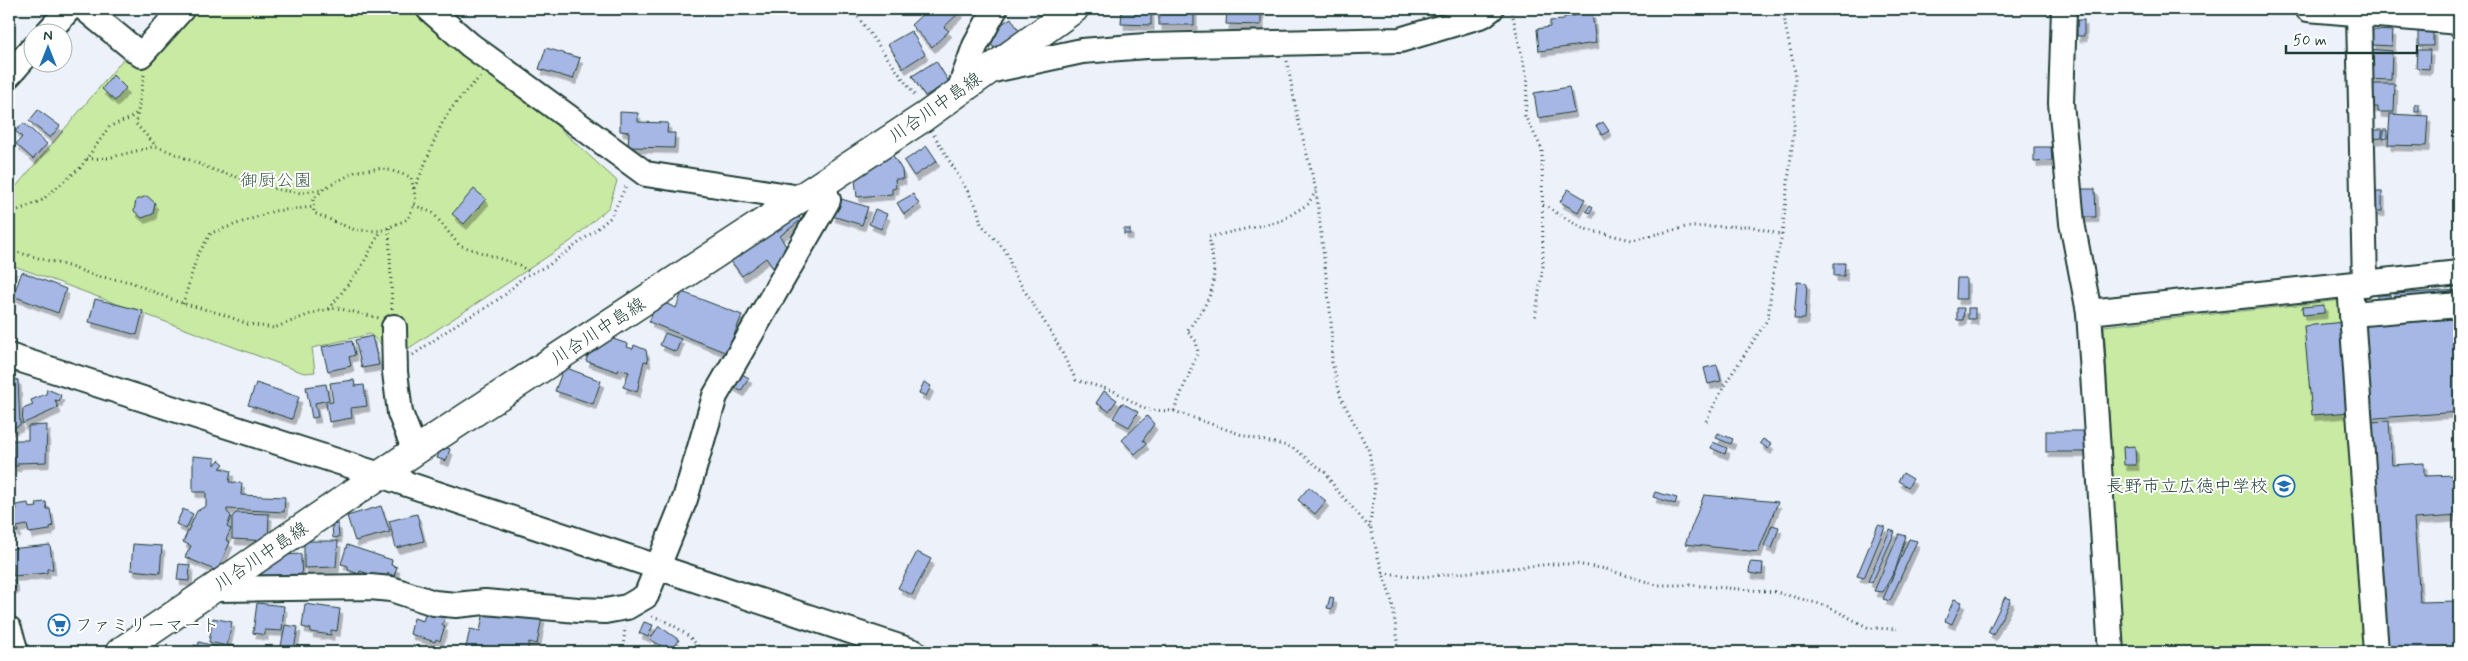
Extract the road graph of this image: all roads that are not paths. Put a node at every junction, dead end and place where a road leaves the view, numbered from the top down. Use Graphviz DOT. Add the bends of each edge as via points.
graph roads {
  1 [pos="70,9"];
  2 [pos="85,9"];
  3 [pos="182,9"];
  4 [pos="429,9"];
  5 [pos="995,9"];
  6 [pos="1074,9"];
  7 [pos="1491,9"];
  8 [pos="2064,9"];
  9 [pos="2308,9"];
  10 [pos="2360,14"];
  11 [pos="58,22"];
  12 [pos="2459,22"];
  13 [pos="22,61"];
  14 [pos="986,71"];
  15 [pos="9,76"];
  16 [pos="959,91"];
  17 [pos="812,192"];
  18 [pos="2459,273"];
  19 [pos="2358,285"];
  20 [pos="2459,305"];
  21 [pos="2089,312"];
  22 [pos="2352,314"];
  23 [pos="394,327"];
  24 [pos="9,356"];
  25 [pos="415,451"];
  26 [pos="380,475"];
  27 [pos="658,566"];
  28 [pos="214,589"];
  29 [pos="9,629"];
  30 [pos="16,652"];
  31 [pos="120,652"];
  32 [pos="914,652"];
  33 [pos="2111,652"];
  34 [pos="2376,652"];
  1 -- 11 [label="street"];
  2 -- 3 [label="street" via="141,54"];
  4 -- 17 [label="street" via="492,61 646,174"];
  5 -- 16 [label="street" via="975,46"];
  6 -- 14 [label="main road, 川合川中島線"];
  7 -- 14 [label="street" via="1483,15 1400,40 1216,43 1082,51"];
  8 -- 21 [label="street" via="2061,103 2072,223"];
  9 -- 10 [label="street"];
  10 -- 12 [label="street"];
  10 -- 19 [label="street"];
  13 -- 15 [label="street"];
  14 -- 16 [label="main road, 川合川中島線"];
  16 -- 17 [label="main road, 川合川中島線"];
  17 -- 25 [label="main road, 川合川中島線"];
  17 -- 27 [label="street" via="828,200 715,396 685,499"];
  18 -- 19 [label="street"];
  19 -- 21 [label="street"];
  19 -- 22 [label="street"];
  20 -- 22 [label="street"];
  21 -- 33 [label="street"];
  22 -- 34 [label="street"];
  23 -- 25 [label="street" via="400,413"];
  24 -- 26 [label="street"];
  25 -- 26 [label="main road, 川合川中島線"];
  26 -- 27 [label="street"];
  26 -- 28 [label="main road, 川合川中島線"];
  27 -- 28 [label="street" via="646,596 627,607 605,611 485,602 434,603 391,589 370,587"];
  27 -- 32 [label="street"];
  28 -- 31 [label="main road, 川合川中島線"];
  29 -- 30 [label="street"];
}
